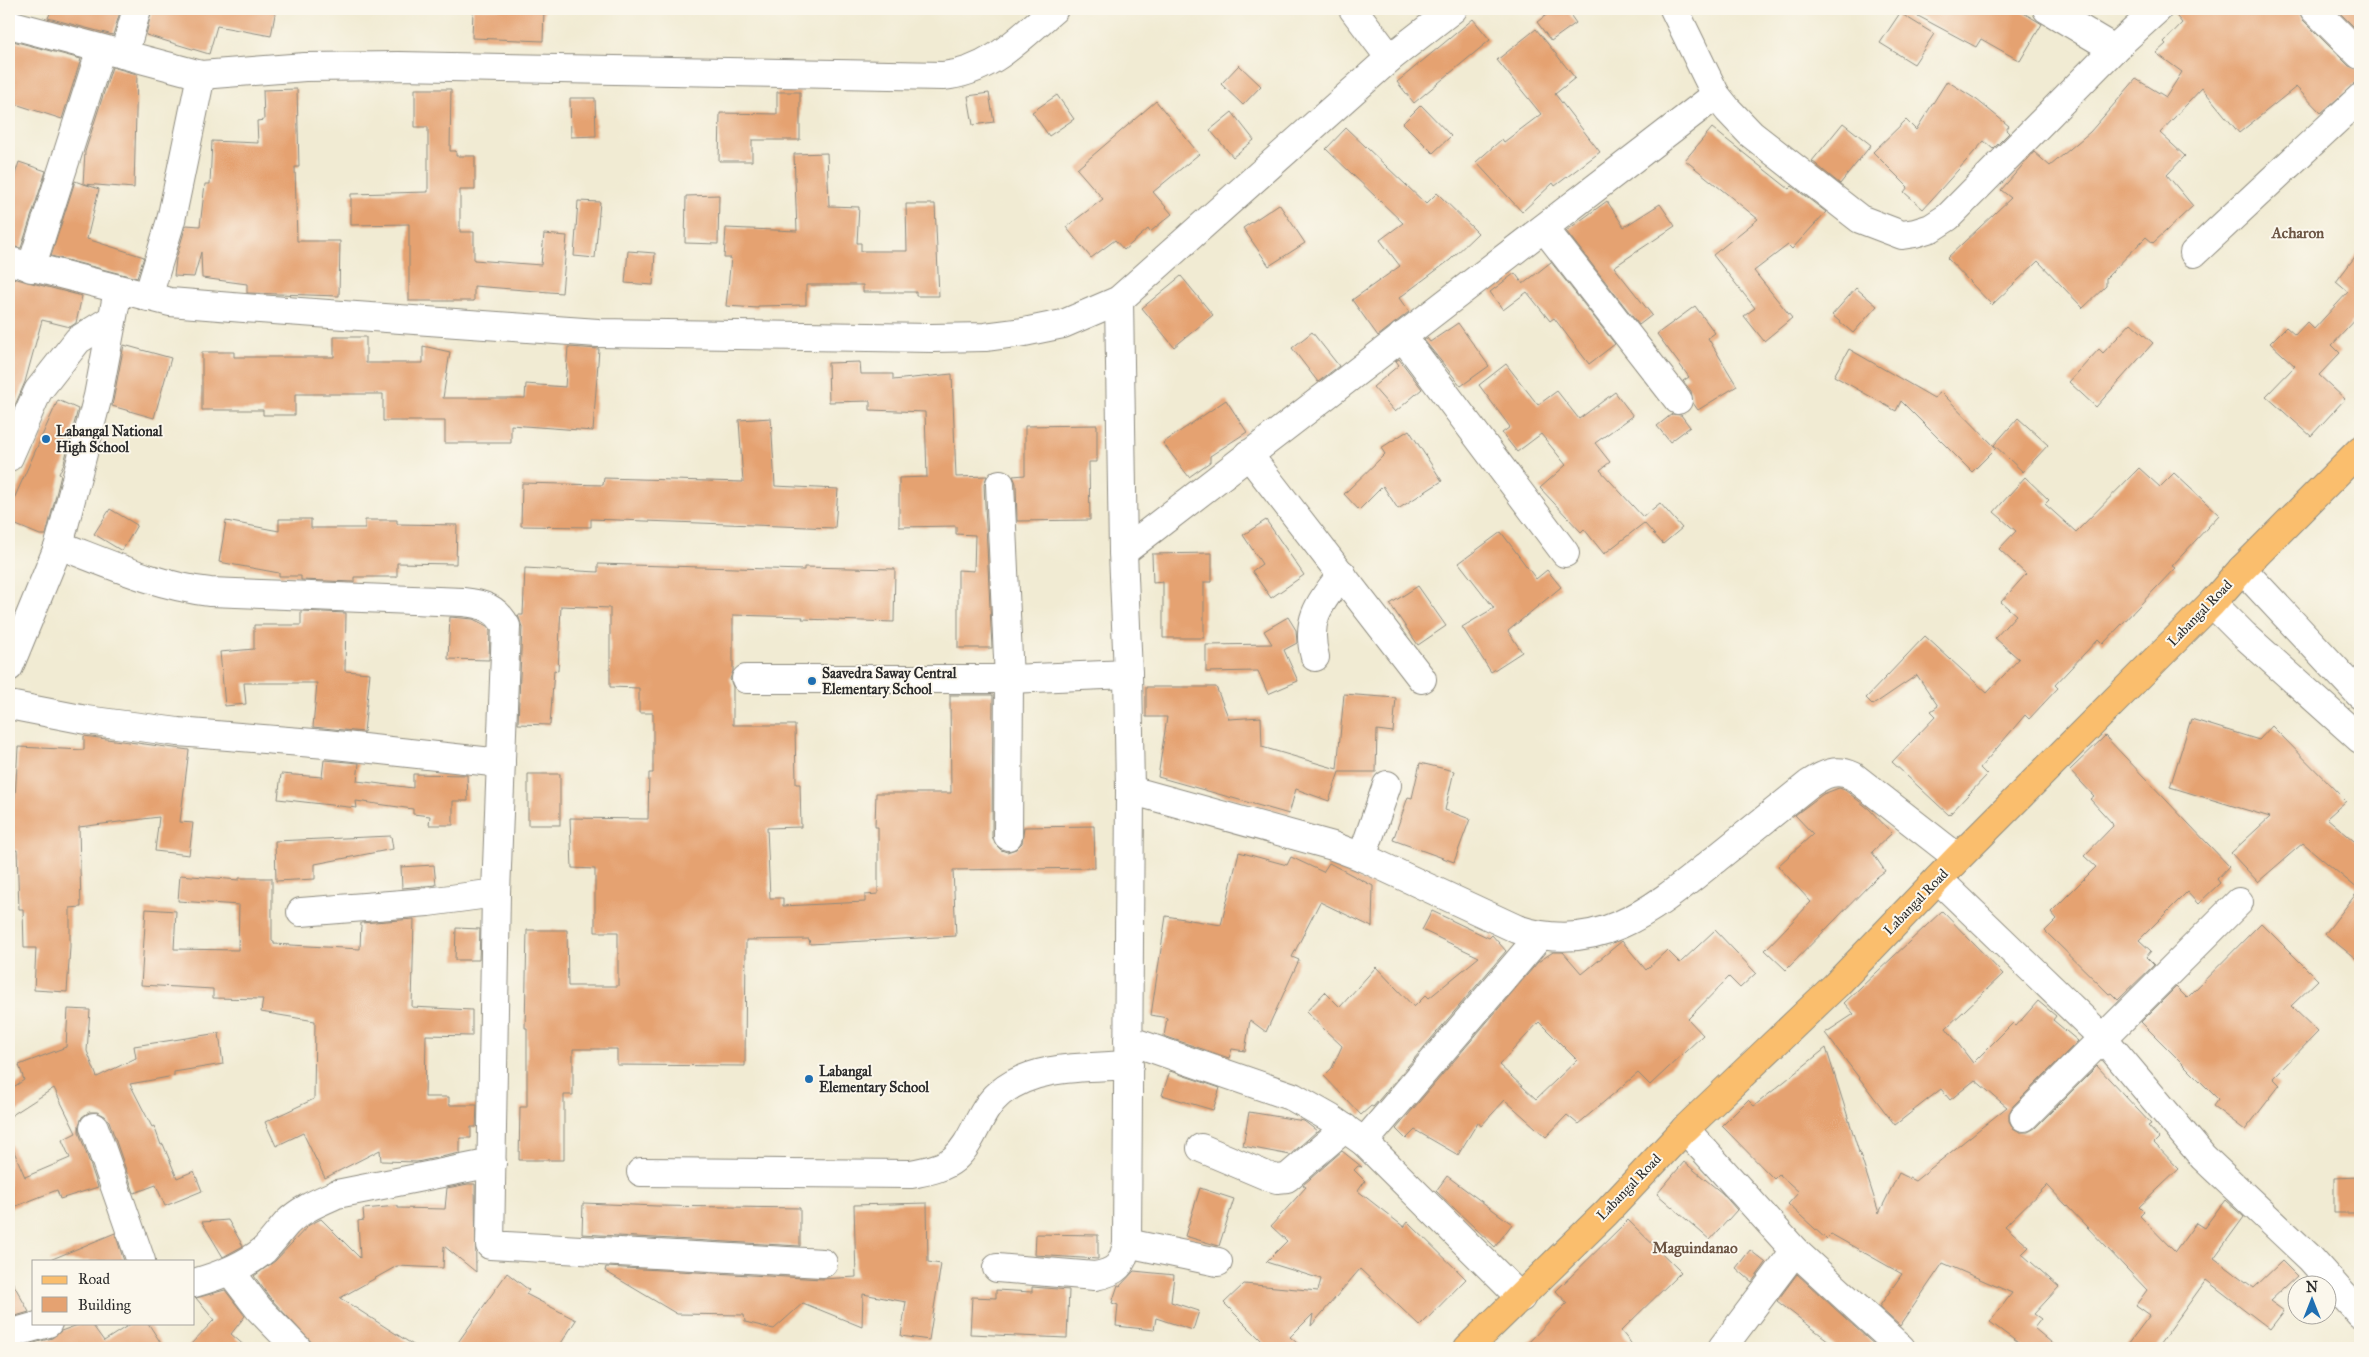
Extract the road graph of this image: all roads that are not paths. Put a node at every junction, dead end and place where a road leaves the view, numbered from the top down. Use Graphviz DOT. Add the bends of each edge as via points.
graph roads {
  1 [pos="137,9"];
  2 [pos="1054,9"];
  3 [pos="1353,9"];
  4 [pos="1453,9"];
  5 [pos="1674,9"];
  6 [pos="2046,9"];
  7 [pos="2158,9"];
  8 [pos="2314,9"];
  9 [pos="14,19"];
  10 [pos="2114,49"];
  11 [pos="113,52"];
  12 [pos="2360,55"];
  13 [pos="1390,58"];
  14 [pos="201,75"];
  15 [pos="1716,95"];
  16 [pos="2360,98"];
  17 [pos="1544,228"];
  18 [pos="2194,253"];
  19 [pos="20,264"];
  20 [pos="118,290"];
  21 [pos="148,297"];
  22 [pos="1119,300"];
  23 [pos="112,319"];
  24 [pos="1402,336"];
  25 [pos="1678,400"];
  26 [pos="2360,450"];
  27 [pos="1248,454"];
  28 [pos="9,457"];
  29 [pos="1000,484"];
  30 [pos="59,545"];
  31 [pos="1123,552"];
  32 [pos="1565,553"];
  33 [pos="2242,569"];
  34 [pos="1342,574"];
  35 [pos="2212,603"];
  36 [pos="1315,657"];
  37 [pos="9,667"];
  38 [pos="1128,674"];
  39 [pos="746,679"];
  40 [pos="1422,679"];
  41 [pos="1009,680"];
  42 [pos="2360,695"];
  43 [pos="9,705"];
  44 [pos="2360,739"];
  45 [pos="501,762"];
  46 [pos="1387,785"];
  47 [pos="1130,790"];
  48 [pos="1008,836"];
  49 [pos="1362,857"];
  50 [pos="1958,858"];
  51 [pos="1938,879"];
  52 [pos="496,893"];
  53 [pos="2239,902"];
  54 [pos="301,912"];
  55 [pos="1539,937"];
  56 [pos="2102,1038"];
  57 [pos="1129,1053"];
  58 [pos="2024,1117"];
  59 [pos="94,1127"];
  60 [pos="1685,1129"];
  61 [pos="1354,1135"];
  62 [pos="1201,1148"];
  63 [pos="492,1163"];
  64 [pos="642,1172"];
  65 [pos="1127,1243"];
  66 [pos="1795,1251"];
  67 [pos="141,1260"];
  68 [pos="1218,1262"];
  69 [pos="823,1263"];
  70 [pos="997,1268"];
  71 [pos="230,1271"];
  72 [pos="195,1283"];
  73 [pos="1521,1298"];
  74 [pos="2360,1314"];
  75 [pos="44,1324"];
  76 [pos="9,1334"];
  77 [pos="297,1348"];
  78 [pos="1468,1348"];
  79 [pos="1722,1348"];
  80 [pos="1901,1348"];
  1 -- 11 [label="street"];
  2 -- 14 [label="street" via="988,64 958,75 399,66 305,67"];
  3 -- 13 [label="street"];
  4 -- 13 [label="street"];
  5 -- 15 [label="street"];
  6 -- 10 [label="street"];
  7 -- 10 [label="street"];
  8 -- 12 [label="street"];
  9 -- 11 [label="street"];
  10 -- 15 [label="street" via="1948,217 1931,228 1902,235 1860,219 1751,134"];
  11 -- 14 [label="street"];
  11 -- 19 [label="street"];
  13 -- 22 [label="street"];
  14 -- 21 [label="street" via="171,220"];
  15 -- 17 [label="street"];
  16 -- 18 [label="street"];
  17 -- 24 [label="street"];
  17 -- 25 [label="street"];
  19 -- 20 [label="street"];
  20 -- 21 [label="street"];
  20 -- 23 [label="street"];
  21 -- 22 [label="street" via="244,308 598,333 932,338 1024,332 1063,324"];
  22 -- 31 [label="street"];
  23 -- 28 [label="street" via="78,340 38,391"];
  23 -- 30 [label="street" via="98,396"];
  24 -- 27 [label="street"];
  24 -- 32 [label="street"];
  26 -- 33 [label="main road, Labangal Road"];
  27 -- 31 [label="street"];
  27 -- 34 [label="street"];
  29 -- 41 [label="street"];
  30 -- 37 [label="street"];
  30 -- 45 [label="street" via="182,589 439,600 491,608 506,626"];
  31 -- 38 [label="street"];
  33 -- 35 [label="main road, Labangal Road"];
  33 -- 42 [label="street"];
  34 -- 36 [label="street" via="1313,619 1310,639"];
  34 -- 40 [label="street"];
  35 -- 44 [label="street"];
  35 -- 50 [label="main road, Labangal Road"];
  38 -- 41 [label="street"];
  38 -- 47 [label="street"];
  39 -- 41 [label="street"];
  41 -- 48 [label="street"];
  43 -- 45 [label="street" via="86,720 178,732"];
  45 -- 52 [label="street"];
  46 -- 49 [label="street"];
  47 -- 49 [label="street" via="1333,846"];
  47 -- 57 [label="street"];
  49 -- 55 [label="street"];
  50 -- 51 [label="main road, Labangal Road"];
  50 -- 55 [label="street" via="1853,776 1837,771 1809,784 1670,896 1640,916 1584,936"];
  51 -- 56 [label="street"];
  51 -- 60 [label="main road, Labangal Road" via="1836,985"];
  52 -- 54 [label="street"];
  52 -- 63 [label="street"];
  53 -- 56 [label="street"];
  55 -- 61 [label="street"];
  56 -- 58 [label="street"];
  56 -- 74 [label="street" via="2204,1157 2310,1258"];
  57 -- 61 [label="street" via="1293,1097"];
  57 -- 64 [label="street" via="1036,1074 1017,1082 987,1106 966,1146 954,1159 924,1172"];
  57 -- 65 [label="street"];
  59 -- 67 [label="street"];
  60 -- 66 [label="street"];
  60 -- 73 [label="main road, Labangal Road"];
  61 -- 62 [label="street" via="1287,1178 1277,1179"];
  61 -- 73 [label="street"];
  63 -- 69 [label="street" via="490,1245"];
  63 -- 71 [label="street" via="337,1194 314,1203 298,1213 264,1249"];
  65 -- 68 [label="street"];
  65 -- 70 [label="street" via="1119,1267 1108,1274 1095,1276"];
  66 -- 79 [label="street"];
  66 -- 80 [label="street"];
  71 -- 72 [label="street"];
  71 -- 77 [label="street" via="258,1309"];
  73 -- 78 [label="main road, Labangal Road"];
  75 -- 76 [label="street"];
}
